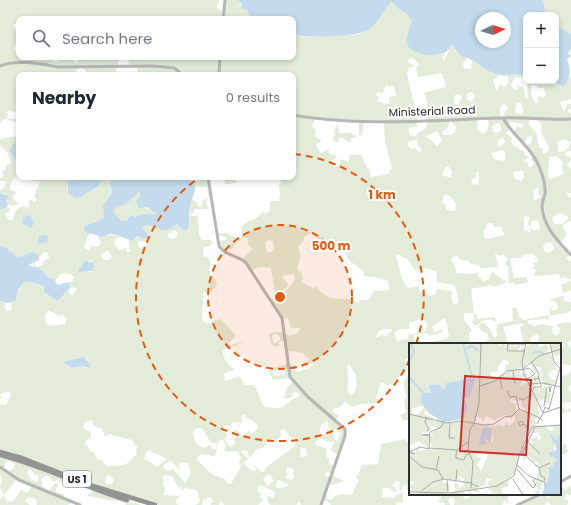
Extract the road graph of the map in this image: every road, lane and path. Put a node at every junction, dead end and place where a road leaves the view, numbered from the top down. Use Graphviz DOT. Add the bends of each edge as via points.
graph roads {
  1 [pos="225,0"];
  2 [pos="222,16"];
  3 [pos="220,60"];
  4 [pos="0,66"];
  5 [pos="180,72"];
  6 [pos="219,72"];
  7 [pos="296,115"];
  8 [pos="503,118"];
  9 [pos="571,119"];
  10 [pos="208,180"];
  11 [pos="571,255"];
  12 [pos="0,452"];
  13 [pos="0,456"];
  14 [pos="0,467"];
  15 [pos="571,476"];
  16 [pos="561,481"];
  17 [pos="539,495"];
  18 [pos="80,505"];
  19 [pos="144,505"];
  20 [pos="155,505"];
  21 [pos="321,505"];
  22 [pos="517,505"];
  1 -- 2 [label="street"];
  3 -- 6 [label="street"];
  4 -- 5 [label="street" via="9,63 57,67 153,66 174,68"];
  7 -- 8 [label="street, Ministerial Road" via="379,122"];
  8 -- 9 [label="street, Ministerial Road"];
  8 -- 11 [label="street" via="527,146 538,164 544,181 542,208 547,226 551,234"];
  10 -- 21 [label="street" via="219,246 224,252 246,263 280,315 290,377 308,397 345,429 345,436"];
  12 -- 20 [label="highway, US 1" via="93,486"];
  13 -- 19 [label="highway, US 1"];
  14 -- 18 [label="street" via="19,480"];
  15 -- 16 [label="street"];
  17 -- 22 [label="street"];
}
